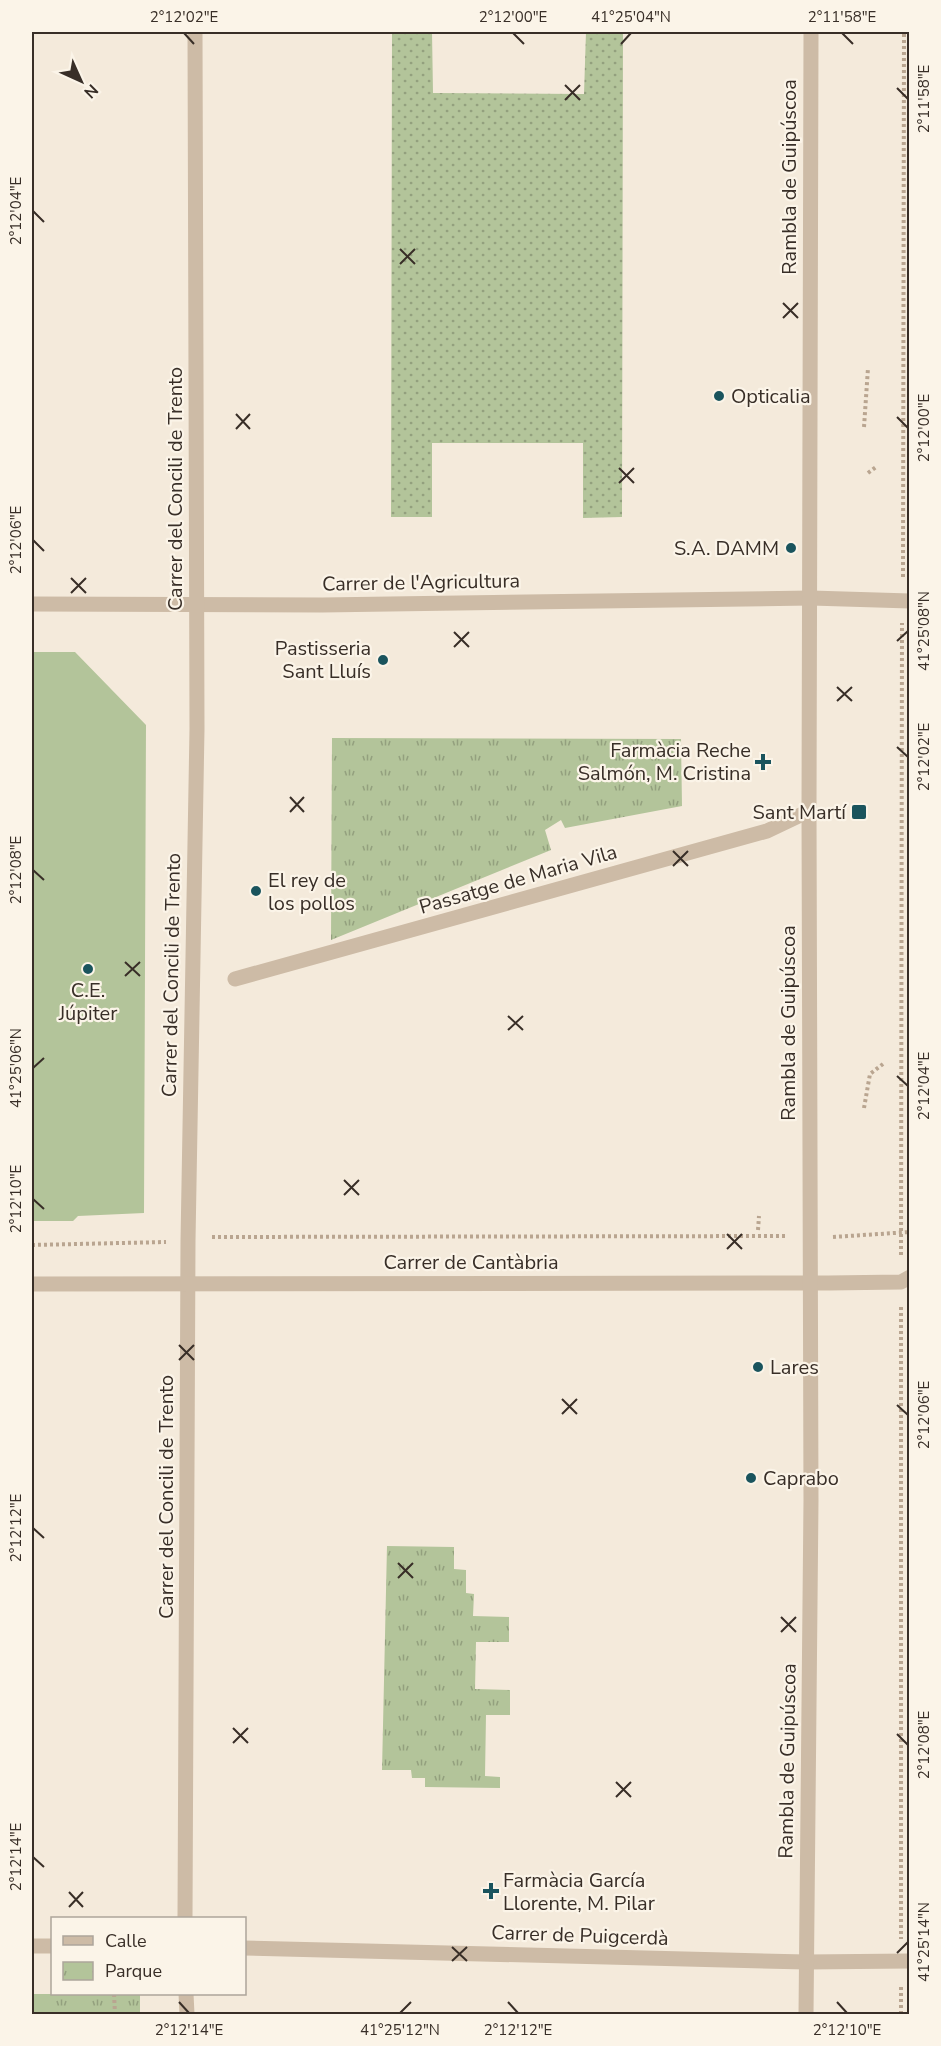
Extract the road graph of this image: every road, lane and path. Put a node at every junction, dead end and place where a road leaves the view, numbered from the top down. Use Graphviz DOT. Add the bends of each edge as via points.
graph roads {
  1 [pos="195,32"];
  2 [pos="811,32"];
  3 [pos="904,32"];
  4 [pos="868,368"];
  5 [pos="864,427"];
  6 [pos="876,467"];
  7 [pos="868,473"];
  8 [pos="903,548"];
  9 [pos="811,598"];
  10 [pos="909,601"];
  11 [pos="32,604"];
  12 [pos="196,606"];
  13 [pos="902,649"];
  14 [pos="809,811"];
  15 [pos="235,979"];
  16 [pos="883,1064"];
  17 [pos="864,1108"];
  18 [pos="759,1216"];
  19 [pos="758,1230"];
  20 [pos="909,1232"];
  21 [pos="901,1234"];
  22 [pos="215,1236"];
  23 [pos="768,1236"];
  24 [pos="837,1237"];
  25 [pos="167,1242"];
  26 [pos="32,1245"];
  27 [pos="909,1277"];
  28 [pos="188,1283"];
  29 [pos="810,1283"];
  30 [pos="32,1284"];
  31 [pos="901,1362"];
  32 [pos="902,1893"];
  33 [pos="185,1917"];
  34 [pos="32,1946"];
  35 [pos="51,1946"];
  36 [pos="246,1948"];
  37 [pos="909,1961"];
  38 [pos="806,1962"];
  39 [pos="114,1995"];
  40 [pos="186,1995"];
  41 [pos="115,2014"];
  42 [pos="187,2014"];
  43 [pos="806,2014"];
  1 -- 12 [label="street, Carrer del Concili de Trento"];
  2 -- 9 [label="street, Rambla de Guipúscoa"];
  3 -- 8 [label="path"];
  4 -- 5 [label="path"];
  6 -- 7 [label="path"];
  9 -- 10 [label="street, Carrer de l'Agricultura"];
  9 -- 12 [label="street, Carrer de l'Agricultura"];
  9 -- 14 [label="street, Rambla de Guipúscoa"];
  11 -- 12 [label="street, Carrer de l'Agricultura"];
  12 -- 28 [label="street, Carrer del Concili de Trento"];
  13 -- 21 [label="path"];
  14 -- 15 [label="street, Passatge de Maria Vila" via="767,831"];
  14 -- 29 [label="street, Rambla de Guipúscoa"];
  16 -- 17 [label="path" via="870,1074"];
  18 -- 19 [label="path"];
  20 -- 21 [label="path"];
  21 -- 24 [label="path"];
  22 -- 23 [label="path, Carrer de Cantàbria"];
  25 -- 26 [label="path"];
  27 -- 29 [label="street, Carrer de Cantàbria" via="901,1282"];
  28 -- 29 [label="street, Carrer de Cantàbria"];
  28 -- 30 [label="street, Carrer de Cantàbria"];
  28 -- 33 [label="street, Carrer del Concili de Trento"];
  29 -- 38 [label="street, Rambla de Guipúscoa"];
  31 -- 32 [label="path"];
  34 -- 35 [label="street"];
  36 -- 38 [label="street, Carrer de Puigcerdà"];
  37 -- 38 [label="street, Carrer de Puigcerdà"];
  38 -- 43 [label="street, Rambla de Guipúscoa"];
  39 -- 41 [label="path"];
  40 -- 42 [label="street"];
}
